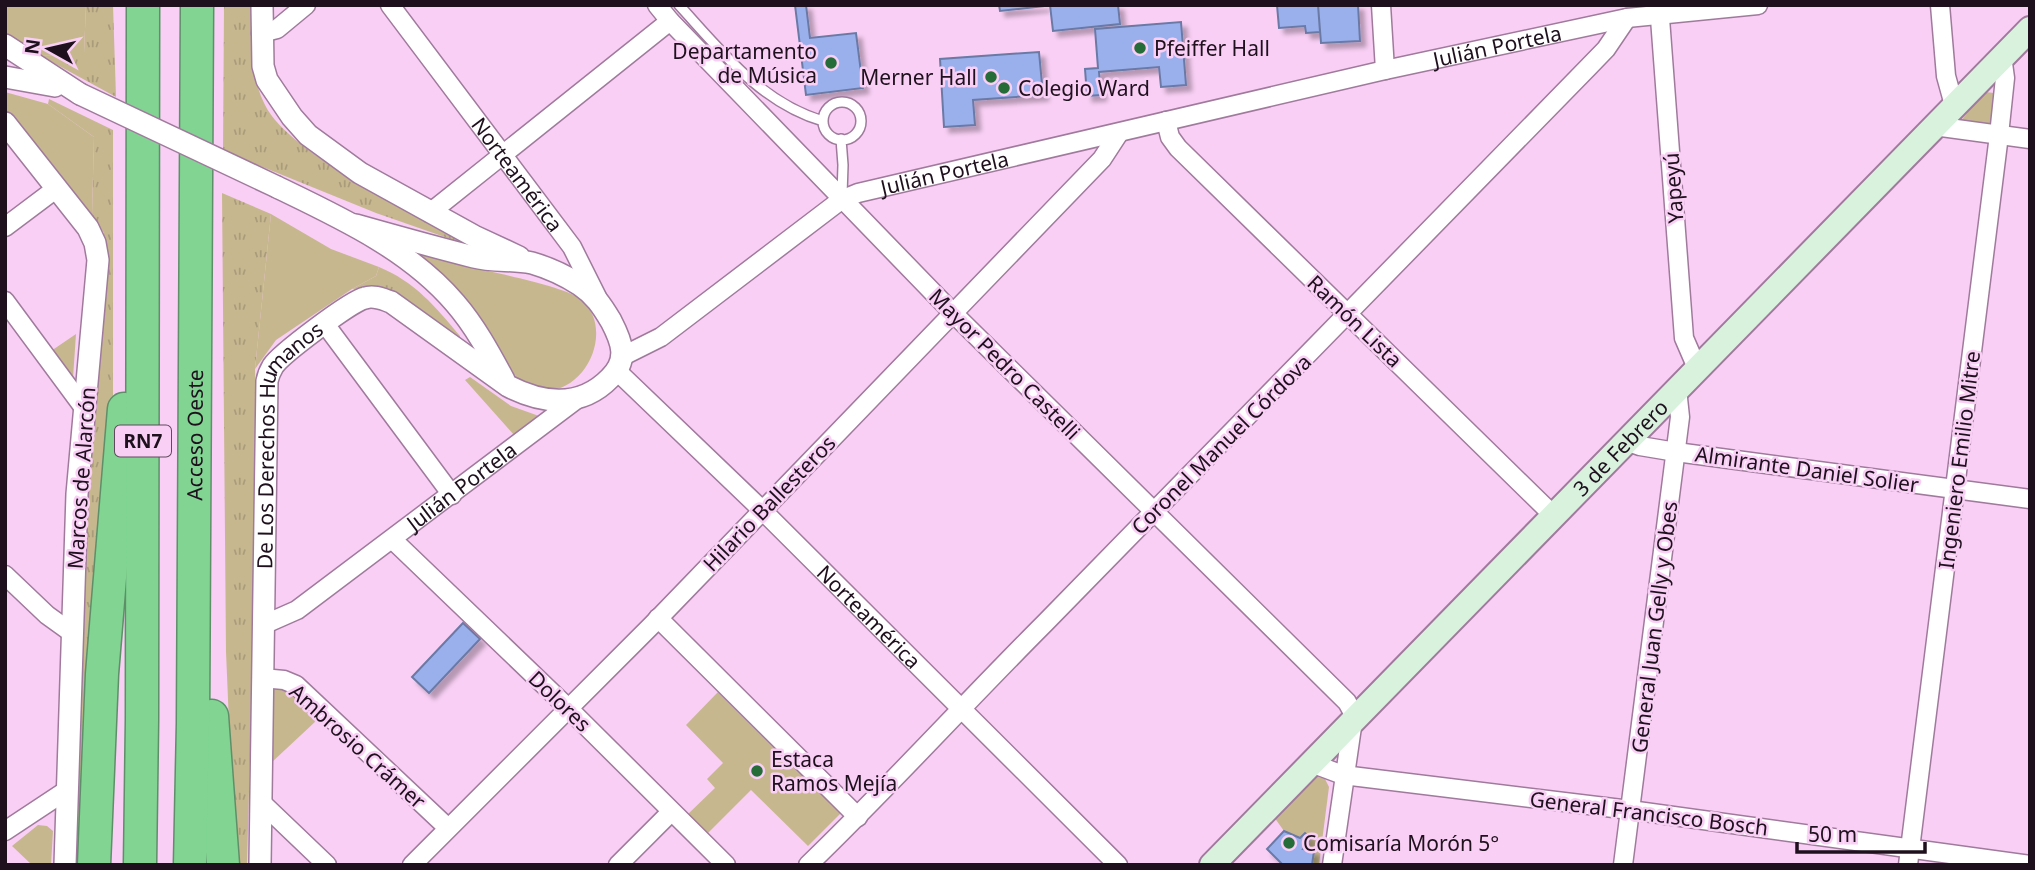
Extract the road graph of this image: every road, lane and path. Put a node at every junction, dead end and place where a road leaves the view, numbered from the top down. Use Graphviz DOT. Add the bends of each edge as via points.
graph roads {
  1 [pos="143,5"];
  2 [pos="197,5"];
  3 [pos="262,5"];
  4 [pos="306,5"];
  5 [pos="390,5"];
  6 [pos="657,5"];
  7 [pos="679,5"];
  8 [pos="1381,5"];
  9 [pos="1758,5"];
  10 [pos="1940,5"];
  11 [pos="1659,9"];
  12 [pos="1627,18"];
  13 [pos="670,21"];
  14 [pos="2030,29"];
  15 [pos="261,33"];
  16 [pos="5,45"];
  17 [pos="2003,56"];
  18 [pos="1385,70"];
  19 [pos="5,77"];
  20 [pos="75,92"];
  21 [pos="1954,105"];
  22 [pos="823,121"];
  23 [pos="1166,121"];
  24 [pos="5,123"];
  25 [pos="1934,126"];
  26 [pos="1119,133"];
  27 [pos="1999,135"];
  28 [pos="841,139"];
  29 [pos="2030,139"];
  30 [pos="502,154"];
  31 [pos="144,163"];
  32 [pos="57,188"];
  33 [pos="841,200"];
  34 [pos="431,212"];
  35 [pos="356,225"];
  36 [pos="5,226"];
  37 [pos="531,263"];
  38 [pos="597,297"];
  39 [pos="5,302"];
  40 [pos="953,313"];
  41 [pos="1349,315"];
  42 [pos="325,324"];
  43 [pos="620,363"];
  44 [pos="1697,368"];
  45 [pos="508,386"];
  46 [pos="1677,389"];
  47 [pos="577,399"];
  48 [pos="84,408"];
  49 [pos="1626,441"];
  50 [pos="1676,452"];
  51 [pos="194,482"];
  52 [pos="1955,489"];
  53 [pos="452,495"];
  54 [pos="2030,499"];
  55 [pos="762,510"];
  56 [pos="1155,511"];
  57 [pos="1553,515"];
  58 [pos="393,540"];
  59 [pos="5,575"];
  60 [pos="658,618"];
  61 [pos="263,625"];
  62 [pos="72,633"];
  63 [pos="262,678"];
  64 [pos="567,707"];
  65 [pos="961,708"];
  66 [pos="1353,720"];
  67 [pos="1311,764"];
  68 [pos="1343,775"];
  69 [pos="67,790"];
  70 [pos="261,802"];
  71 [pos="1630,810"];
  72 [pos="671,812"];
  73 [pos="858,817"];
  74 [pos="448,828"];
  75 [pos="5,831"];
  76 [pos="1910,856"];
  77 [pos="65,865"];
  78 [pos="94,865"];
  79 [pos="139,865"];
  80 [pos="190,865"];
  81 [pos="223,865"];
  82 [pos="260,865"];
  83 [pos="327,865"];
  84 [pos="412,865"];
  85 [pos="618,865"];
  86 [pos="726,865"];
  87 [pos="808,865"];
  88 [pos="1118,865"];
  89 [pos="1212,865"];
  90 [pos="1332,865"];
  91 [pos="1623,865"];
  92 [pos="2030,865"];
  1 -- 31 [label="highway, RN7"];
  2 -- 51 [label="highway, Acceso Oeste / RN7"];
  3 -- 15 [label="street"];
  4 -- 15 [label="street" via="277,29"];
  5 -- 30 [label="street, Norteamérica"];
  6 -- 13 [label="street, Mayor Pedro Castelli"];
  7 -- 22 [label="lane" via="746,77 787,106"];
  8 -- 18 [label="street"];
  9 -- 11 [label="street, Julián Portela"];
  10 -- 21 [label="street"];
  11 -- 12 [label="street, Julián Portela"];
  11 -- 44 [label="street, Yapeyú" via="1684,338"];
  12 -- 18 [label="street, Julián Portela"];
  12 -- 41 [label="street, Coronel Manuel Córdova" via="1606,49"];
  13 -- 30 [label="street"];
  13 -- 33 [label="street, Mayor Pedro Castelli"];
  14 -- 17 [label="main road, 3 de Febrero"];
  15 -- 34 [label="street" via="267,80 308,135 360,173"];
  16 -- 20 [label="street"];
  17 -- 21 [label="main road, 3 de Febrero"];
  17 -- 27 [label="street, Ingeniero Emilio Mitre"];
  18 -- 23 [label="street, Julián Portela"];
  19 -- 20 [label="street"];
  20 -- 35 [label="street, bridge"];
  21 -- 25 [label="main road, 3 de Febrero"];
  22 -- 28 [label="lane" via="826,131"];
  22 -- 28 [label="lane" via="837,102 853,105 861,125 851,138"];
  23 -- 26 [label="street, Julián Portela"];
  23 -- 41 [label="street, Ramón Lista" via="1178,148"];
  24 -- 32 [label="street, Marcos de Alarcón"];
  25 -- 27 [label="street"];
  25 -- 44 [label="main road, 3 de Febrero"];
  26 -- 33 [label="street, Julián Portela"];
  26 -- 40 [label="street, Hilario Ballesteros" via="1102,159"];
  27 -- 29 [label="street"];
  27 -- 52 [label="street, Ingeniero Emilio Mitre"];
  28 -- 33 [label="lane"];
  30 -- 34 [label="street"];
  30 -- 38 [label="street, Norteamérica" via="572,247"];
  31 -- 78 [label="highway" via="102,674"];
  31 -- 79 [label="highway, RN7"];
  32 -- 36 [label="street"];
  32 -- 48 [label="street, Marcos de Alarcón" via="88,228 98,260"];
  33 -- 40 [label="street, Mayor Pedro Castelli"];
  33 -- 43 [label="street, Julián Portela"];
  34 -- 37 [label="street"];
  35 -- 37 [label="street" via="477,258"];
  35 -- 45 [label="street" via="418,269 457,304"];
  37 -- 38 [label="street" via="562,275"];
  38 -- 43 [label="street, Norteamérica" via="619,335"];
  39 -- 48 [label="street"];
  40 -- 55 [label="street, Hilario Ballesteros"];
  40 -- 56 [label="street, Mayor Pedro Castelli"];
  41 -- 56 [label="street, Coronel Manuel Córdova"];
  41 -- 57 [label="street, Ramón Lista"];
  42 -- 45 [label="street, De Los Derechos Humanos" via="359,299 378,297"];
  42 -- 53 [label="street"];
  42 -- 61 [label="street, De Los Derechos Humanos" via="281,357 267,381"];
  43 -- 47 [label="street, Julián Portela" via="594,392"];
  43 -- 55 [label="street, Norteamérica"];
  44 -- 46 [label="main road, 3 de Febrero"];
  45 -- 47 [label="street, De Los Derechos Humanos" via="544,399"];
  46 -- 49 [label="main road, 3 de Febrero"];
  46 -- 50 [label="street, General Juan Gelly y Obes"];
  47 -- 53 [label="street, Julián Portela"];
  48 -- 62 [label="street, Marcos de Alarcón"];
  49 -- 50 [label="street, Almirante Daniel Solier"];
  49 -- 57 [label="main road, 3 de Febrero"];
  50 -- 52 [label="street, Almirante Daniel Solier"];
  50 -- 71 [label="street, General Juan Gelly y Obes"];
  51 -- 80 [label="highway, Acceso Oeste / RN7"];
  51 -- 81 [label="highway"];
  52 -- 54 [label="street, Almirante Daniel Solier"];
  52 -- 76 [label="street, Ingeniero Emilio Mitre"];
  53 -- 58 [label="street, Julián Portela"];
  55 -- 60 [label="street, Hilario Ballesteros"];
  55 -- 65 [label="street, Norteamérica"];
  56 -- 65 [label="street, Coronel Manuel Córdova"];
  56 -- 66 [label="street, Mayor Pedro Castelli" via="1347,702"];
  57 -- 66 [label="main road, 3 de Febrero"];
  58 -- 61 [label="street, Julián Portela" via="297,610"];
  58 -- 64 [label="street, Dolores"];
  59 -- 62 [label="street"];
  60 -- 64 [label="street, Hilario Ballesteros"];
  60 -- 73 [label="street"];
  61 -- 63 [label="street, De Los Derechos Humanos"];
  62 -- 69 [label="street, Marcos de Alarcón"];
  63 -- 70 [label="street, De Los Derechos Humanos"];
  63 -- 74 [label="street, Ambrosio Crámer" via="296,685"];
  64 -- 72 [label="street, Dolores"];
  64 -- 74 [label="street, Hilario Ballesteros"];
  65 -- 73 [label="street, Coronel Manuel Córdova"];
  65 -- 88 [label="street, Norteamérica"];
  66 -- 67 [label="main road, 3 de Febrero"];
  66 -- 68 [label="street"];
  67 -- 68 [label="street, General Francisco Bosch"];
  67 -- 89 [label="main road, 3 de Febrero"];
  68 -- 71 [label="street, General Francisco Bosch"];
  68 -- 90 [label="street"];
  69 -- 75 [label="street"];
  69 -- 77 [label="street, Marcos de Alarcón"];
  70 -- 82 [label="street, De Los Derechos Humanos"];
  70 -- 83 [label="street"];
  71 -- 76 [label="street, General Francisco Bosch"];
  71 -- 91 [label="street, General Juan Gelly y Obes"];
  72 -- 85 [label="street"];
  72 -- 86 [label="street, Dolores"];
  73 -- 87 [label="street, Coronel Manuel Córdova"];
  74 -- 84 [label="street, Hilario Ballesteros"];
  76 -- 92 [label="street, General Francisco Bosch"];
}
